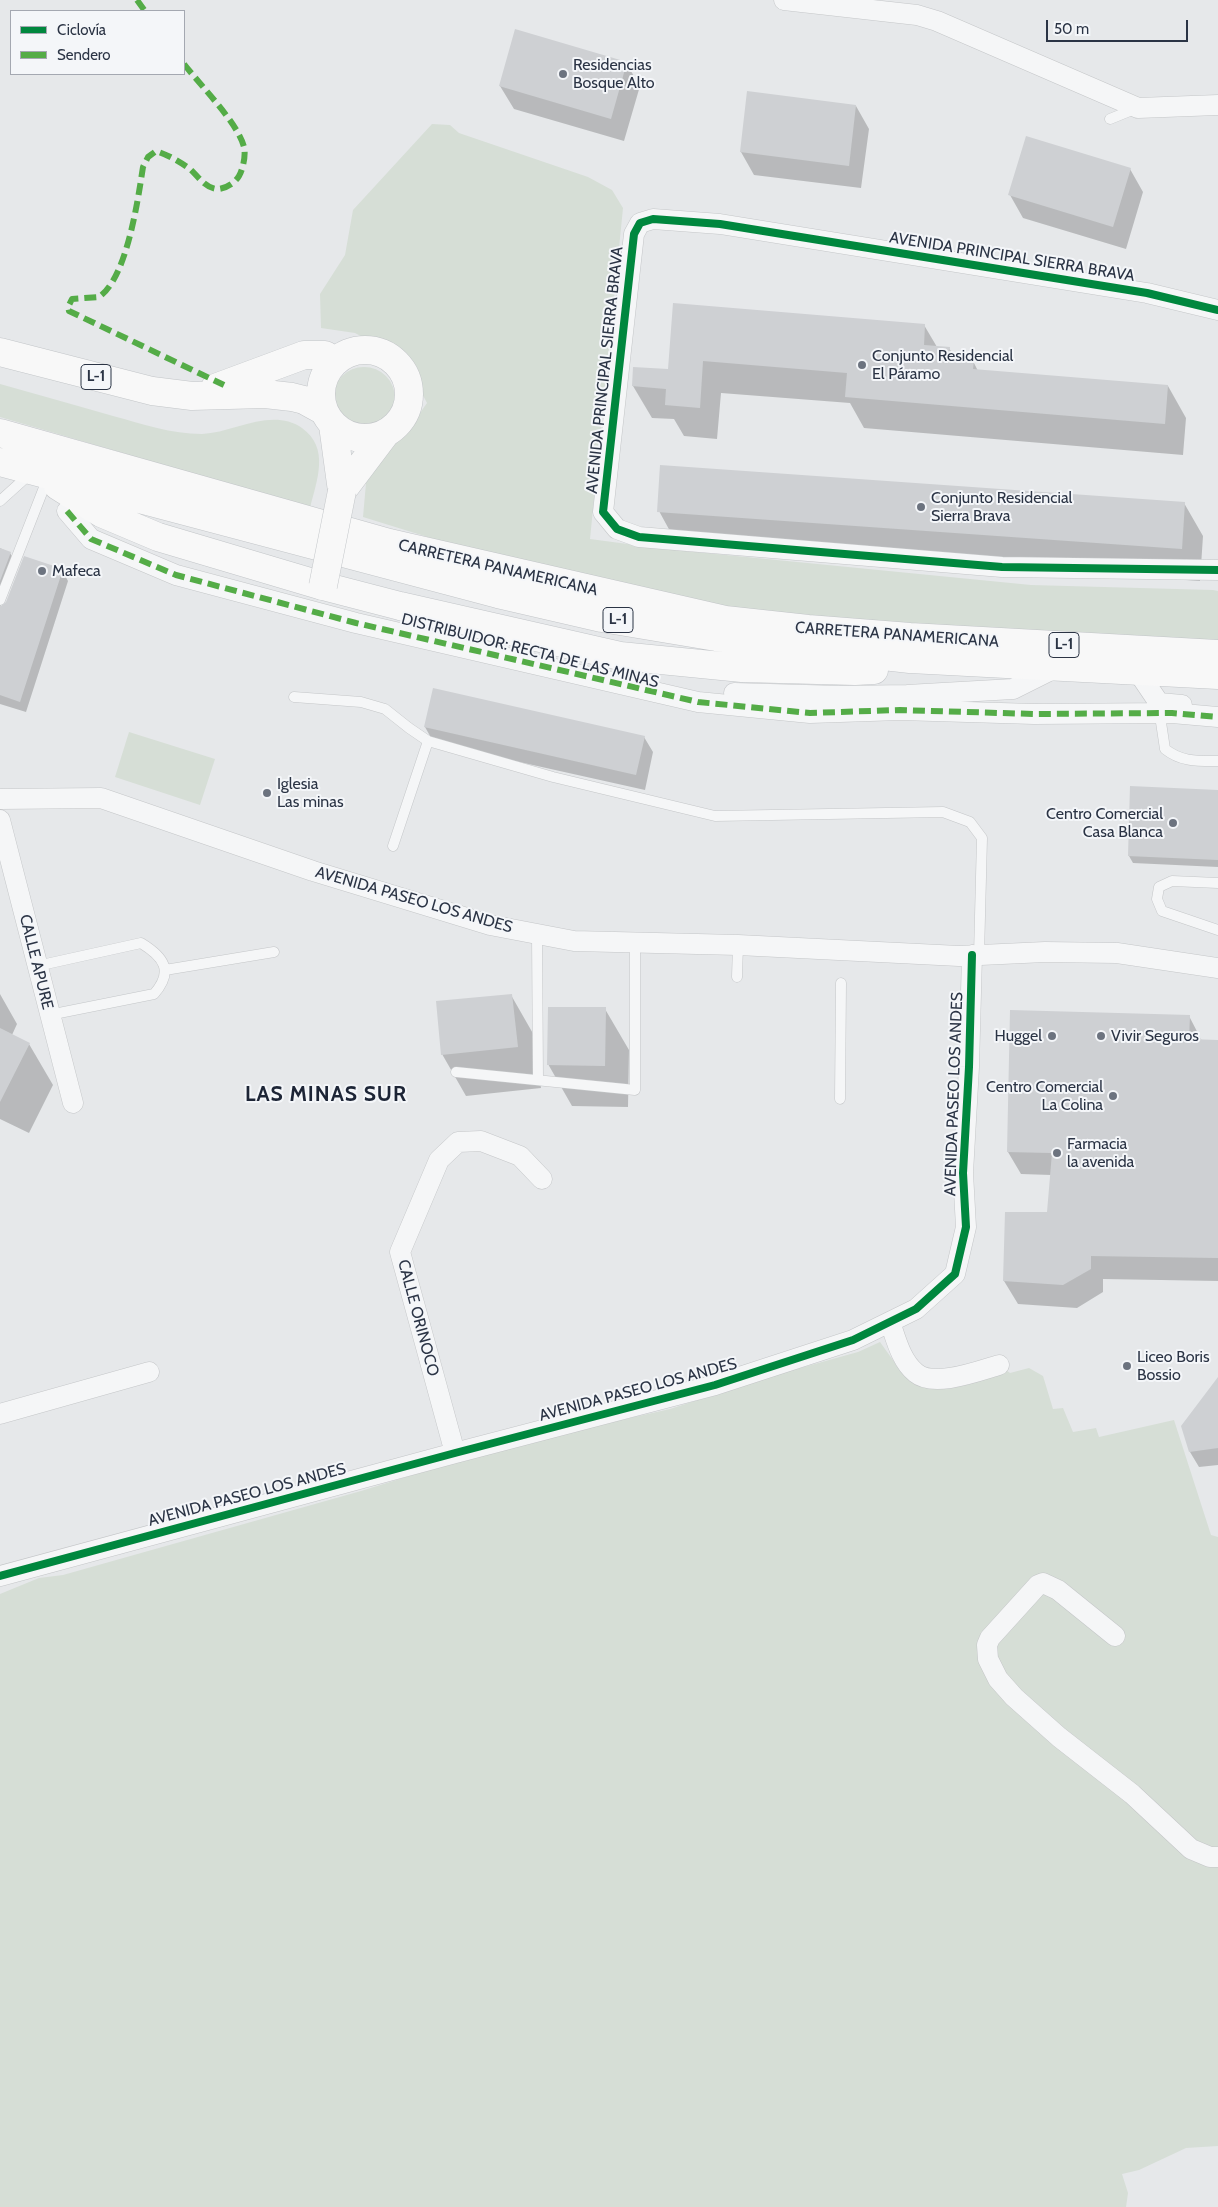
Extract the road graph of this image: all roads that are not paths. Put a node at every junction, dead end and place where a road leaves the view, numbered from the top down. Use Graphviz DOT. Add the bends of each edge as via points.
graph roads {
  1 [pos="784,0"];
  2 [pos="1218,105"];
  3 [pos="1138,108"];
  4 [pos="1110,119"];
  5 [pos="1218,310"];
  6 [pos="0,352"];
  7 [pos="336,361"];
  8 [pos="192,396"];
  9 [pos="329,418"];
  10 [pos="6,434"];
  11 [pos="385,434"];
  12 [pos="0,462"];
  13 [pos="39,478"];
  14 [pos="342,491"];
  15 [pos="0,501"];
  16 [pos="67,511"];
  17 [pos="1218,570"];
  18 [pos="324,586"];
  19 [pos="0,600"];
  20 [pos="1218,654"];
  21 [pos="954,663"];
  22 [pos="1057,666"];
  23 [pos="1138,672"];
  24 [pos="1218,675"];
  25 [pos="294,697"];
  26 [pos="1159,703"];
  27 [pos="1218,708"];
  28 [pos="1218,717"];
  29 [pos="428,741"];
  30 [pos="1218,761"];
  31 [pos="0,800"];
  32 [pos="0,820"];
  33 [pos="393,846"];
  34 [pos="1218,883"];
  35 [pos="1218,930"];
  36 [pos="537,934"];
  37 [pos="635,942"];
  38 [pos="738,945"];
  39 [pos="274,952"];
  40 [pos="970,955"];
  41 [pos="37,966"];
  42 [pos="1218,968"];
  43 [pos="165,970"];
  44 [pos="737,977"];
  45 [pos="841,983"];
  46 [pos="49,1015"];
  47 [pos="456,1072"];
  48 [pos="538,1079"];
  49 [pos="840,1099"];
  50 [pos="72,1103"];
  51 [pos="542,1179"];
  52 [pos="890,1322"];
  53 [pos="999,1365"];
  54 [pos="149,1372"];
  55 [pos="0,1414"];
  56 [pos="455,1453"];
  57 [pos="0,1576"];
  58 [pos="1115,1636"];
  59 [pos="1218,1857"];
  1 -- 3 [label="street" via="917,15 937,21"];
  2 -- 3 [label="street"];
  3 -- 4 [label="lane"];
  5 -- 17 [label="street, AVENIDA PRINCIPAL SIERRA BRAVA" via="1147,293 720,224 653,219 640,223 634,234 603,512 617,529 639,537 1002,566"];
  6 -- 8 [label="main road, L-1" via="144,389"];
  7 -- 8 [label="main road, L-1" via="325,355 304,354"];
  7 -- 9 [label="main road" via="322,384 321,398"];
  7 -- 11 [label="main road" via="361,350 374,351 387,356 402,370 409,389 409,403 404,416"];
  8 -- 9 [label="main road, L-1" via="265,394 292,397 304,400"];
  9 -- 11 [label="main road, L-1" via="344,433 357,438"];
  9 -- 14 [label="main road"];
  10 -- 20 [label="main road, CARRETERA PANAMERICANA / L-1" via="389,543 725,620 910,637"];
  11 -- 14 [label="main road"];
  12 -- 13 [label="main road, CARRETERA PANAMERICANA / L-1"];
  13 -- 15 [label="lane"];
  13 -- 16 [label="street, DISTRIBUIDOR: RECTA DE LAS MINAS"];
  13 -- 18 [label="main road, L-1" via="101,513 158,537"];
  13 -- 19 [label="lane"];
  13 -- 21 [label="main road, CARRETERA PANAMERICANA / L-1" via="602,618 792,647"];
  14 -- 18 [label="main road, bridge"];
  16 -- 22 [label="street, DISTRIBUIDOR: RECTA DE LAS MINAS" via="144,551 203,571 675,687 740,694 926,694 1013,689"];
  16 -- 28 [label="street" via="91,539 176,575 356,622 698,702 810,713 900,710"];
  18 -- 21 [label="main road, L-1" via="620,656 742,668 855,671"];
  21 -- 22 [label="main road, CARRETERA PANAMERICANA / L-1"];
  22 -- 23 [label="main road, CARRETERA PANAMERICANA / L-1"];
  23 -- 24 [label="main road, CARRETERA PANAMERICANA / L-1"];
  23 -- 26 [label="street"];
  25 -- 29 [label="lane" via="361,702 385,709"];
  26 -- 27 [label="street"];
  26 -- 30 [label="lane" via="1165,749 1176,758"];
  29 -- 33 [label="lane"];
  29 -- 40 [label="lane" via="553,777 714,816 943,812 970,822 982,838"];
  31 -- 36 [label="street, AVENIDA PASEO LOS ANDES" via="101,798 313,871 490,925"];
  32 -- 41 [label="street, CALLE APURE"];
  34 -- 35 [label="lane" via="1172,882 1159,887 1157,899 1162,910"];
  36 -- 37 [label="street, AVENIDA PASEO LOS ANDES" via="574,941"];
  36 -- 48 [label="lane"];
  37 -- 38 [label="street, AVENIDA PASEO LOS ANDES"];
  37 -- 48 [label="lane" via="635,1090"];
  38 -- 40 [label="street, AVENIDA PASEO LOS ANDES"];
  38 -- 44 [label="lane"];
  39 -- 43 [label="lane"];
  40 -- 42 [label="street" via="1117,953"];
  40 -- 52 [label="street, AVENIDA PASEO LOS ANDES" via="969,1067 963,1173 966,1227 960,1256 955,1274 916,1309"];
  41 -- 43 [label="lane" via="141,943 156,952 164,962"];
  41 -- 46 [label="street, CALLE APURE"];
  43 -- 46 [label="lane" via="162,985 154,994"];
  45 -- 49 [label="lane"];
  46 -- 50 [label="street, CALLE APURE"];
  47 -- 48 [label="lane"];
  51 -- 56 [label="street, CALLE ORINOCO" via="520,1156 481,1141 458,1142 439,1160 400,1252"];
  52 -- 53 [label="street" via="898,1348 917,1374 936,1380"];
  52 -- 56 [label="street, AVENIDA PASEO LOS ANDES" via="853,1340 715,1385"];
  54 -- 55 [label="street"];
  56 -- 57 [label="street, AVENIDA PASEO LOS ANDES"];
  58 -- 59 [label="street" via="1058,1590 1043,1584 1038,1585 990,1638 988,1659 998,1679 1014,1698 1059,1737 1132,1794 1191,1849"];
}
